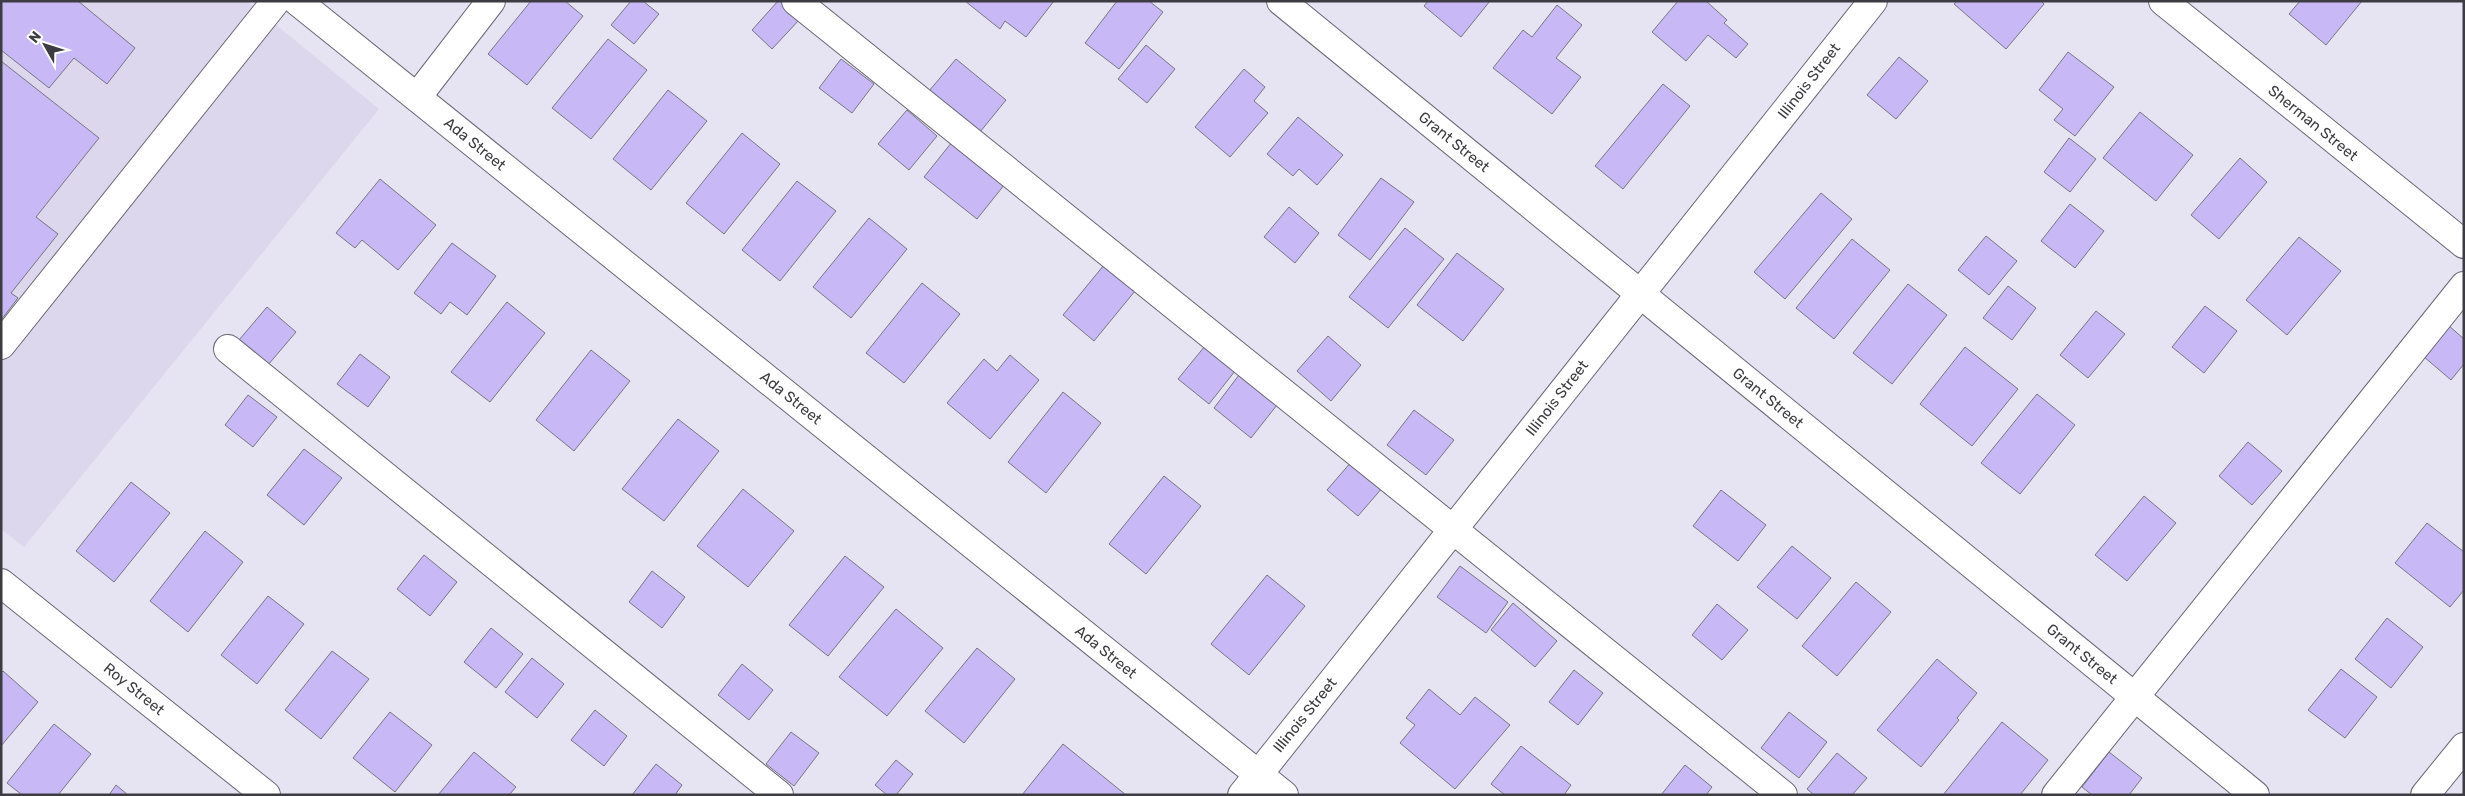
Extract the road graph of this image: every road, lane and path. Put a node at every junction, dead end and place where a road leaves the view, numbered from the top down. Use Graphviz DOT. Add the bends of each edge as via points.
graph roads {
  1 [pos="276,1"];
  2 [pos="297,1"];
  3 [pos="491,1"];
  4 [pos="796,1"];
  5 [pos="1281,1"];
  6 [pos="1873,1"];
  7 [pos="2163,1"];
  8 [pos="417,97"];
  9 [pos="2464,244"];
  10 [pos="2464,286"];
  11 [pos="1640,294"];
  12 [pos="1,345"];
  13 [pos="228,349"];
  14 [pos="1453,530"];
  15 [pos="1,583"];
  16 [pos="2135,697"];
  17 [pos="2464,747"];
  18 [pos="1250,784"];
  19 [pos="266,795"];
  20 [pos="779,795"];
  21 [pos="1284,795"];
  22 [pos="1782,795"];
  23 [pos="2056,795"];
  24 [pos="2255,795"];
  25 [pos="2425,795"];
  1 -- 12 [label="street"];
  2 -- 8 [label="street, Ada Street"];
  3 -- 8 [label="street"];
  4 -- 14 [label="street"];
  5 -- 11 [label="street, Grant Street"];
  6 -- 11 [label="street, Illinois Street"];
  7 -- 9 [label="street, Sherman Street"];
  8 -- 18 [label="street, Ada Street"];
  10 -- 16 [label="street"];
  11 -- 14 [label="street, Illinois Street"];
  11 -- 16 [label="street, Grant Street"];
  13 -- 20 [label="street"];
  14 -- 18 [label="street, Illinois Street"];
  14 -- 22 [label="street"];
  15 -- 19 [label="street, Roy Street"];
  16 -- 23 [label="street"];
  16 -- 24 [label="street, Grant Street"];
  17 -- 25 [label="street"];
  18 -- 21 [label="street, Ada Street"];
}
